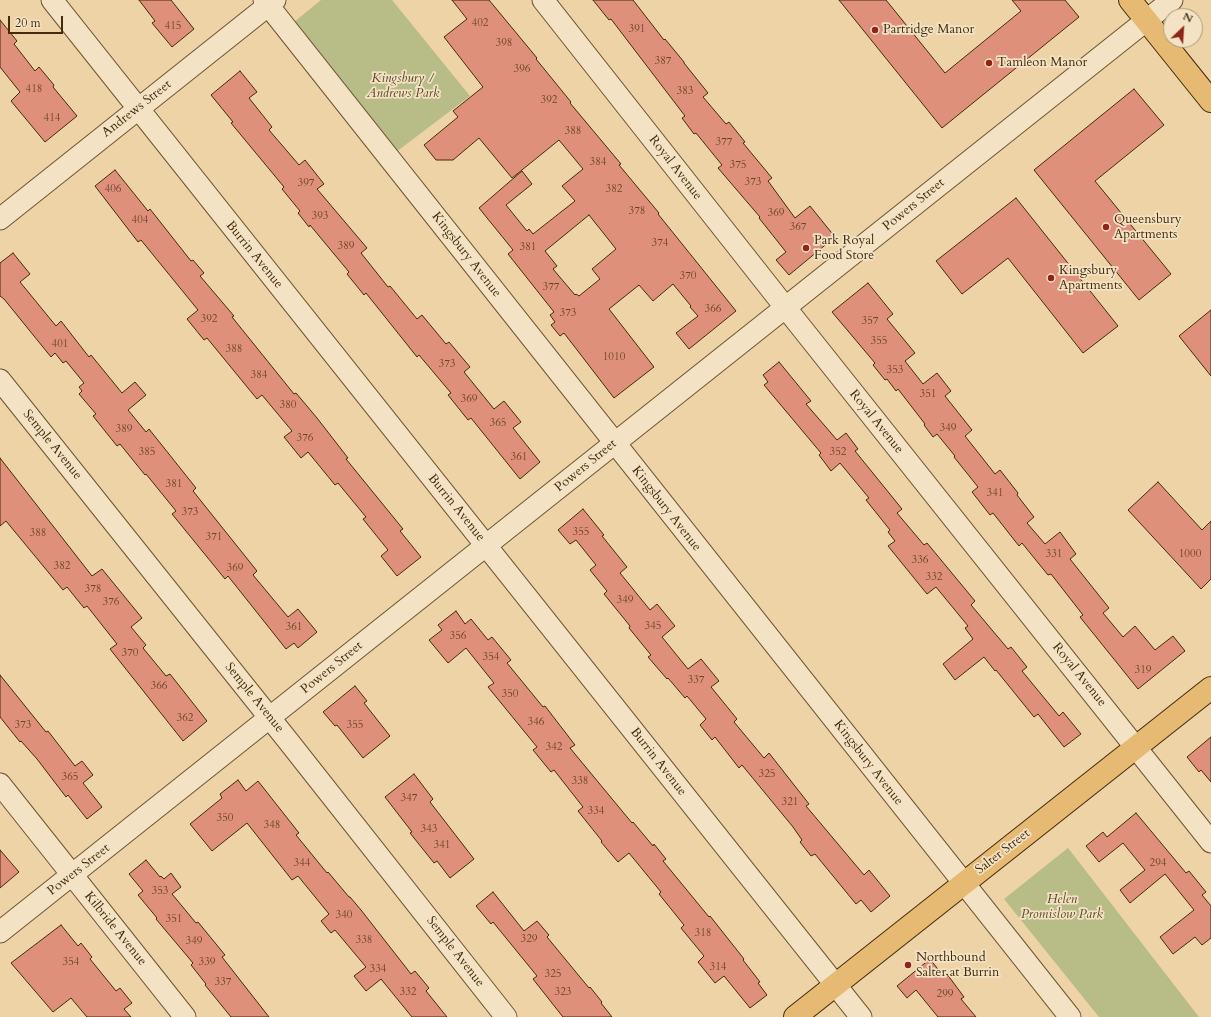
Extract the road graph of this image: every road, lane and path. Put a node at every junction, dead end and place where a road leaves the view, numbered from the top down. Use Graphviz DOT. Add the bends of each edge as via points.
graph roads {
  1 [pos="52,0"];
  2 [pos="543,0"];
  3 [pos="1130,0"];
  4 [pos="1172,0"];
  5 [pos="269,2"];
  6 [pos="1146,20"];
  7 [pos="1211,101"];
  8 [pos="137,109"];
  9 [pos="0,219"];
  10 [pos="785,307"];
  11 [pos="0,380"];
  12 [pos="614,443"];
  13 [pos="486,545"];
  14 [pos="1211,688"];
  15 [pos="270,718"];
  16 [pos="1136,747"];
  17 [pos="0,784"];
  18 [pos="1211,842"];
  19 [pos="72,875"];
  20 [pos="964,883"];
  21 [pos="0,932"];
  22 [pos="835,985"];
  23 [pos="185,1017"];
  24 [pos="506,1017"];
  25 [pos="795,1017"];
  26 [pos="861,1017"];
  27 [pos="1070,1017"];
  1 -- 8 [label="street, Burrin Avenue"];
  2 -- 10 [label="street, Royal Avenue"];
  3 -- 6 [label="main road"];
  4 -- 6 [label="street, Powers Street"];
  5 -- 8 [label="street, Andrews Street"];
  5 -- 12 [label="street, Kingsbury Avenue"];
  6 -- 7 [label="main road"];
  6 -- 10 [label="street, Powers Street"];
  8 -- 9 [label="street, Andrews Street"];
  8 -- 13 [label="street, Burrin Avenue"];
  10 -- 12 [label="street, Powers Street"];
  10 -- 16 [label="street, Royal Avenue"];
  11 -- 15 [label="street, Semple Avenue"];
  12 -- 13 [label="street, Powers Street"];
  12 -- 20 [label="street, Kingsbury Avenue"];
  13 -- 15 [label="street, Powers Street"];
  13 -- 22 [label="street, Burrin Avenue"];
  14 -- 16 [label="main road, Salter Street"];
  15 -- 19 [label="street, Powers Street"];
  15 -- 24 [label="street, Semple Avenue"];
  16 -- 18 [label="street, Royal Avenue"];
  16 -- 20 [label="main road, Salter Street"];
  17 -- 19 [label="street, Kilbride Avenue"];
  19 -- 21 [label="street, Powers Street"];
  19 -- 23 [label="street, Kilbride Avenue"];
  20 -- 22 [label="main road, Salter Street"];
  20 -- 27 [label="street, Kingsbury Avenue"];
  22 -- 25 [label="main road, Salter Street"];
  22 -- 26 [label="street, Burrin Avenue"];
}
